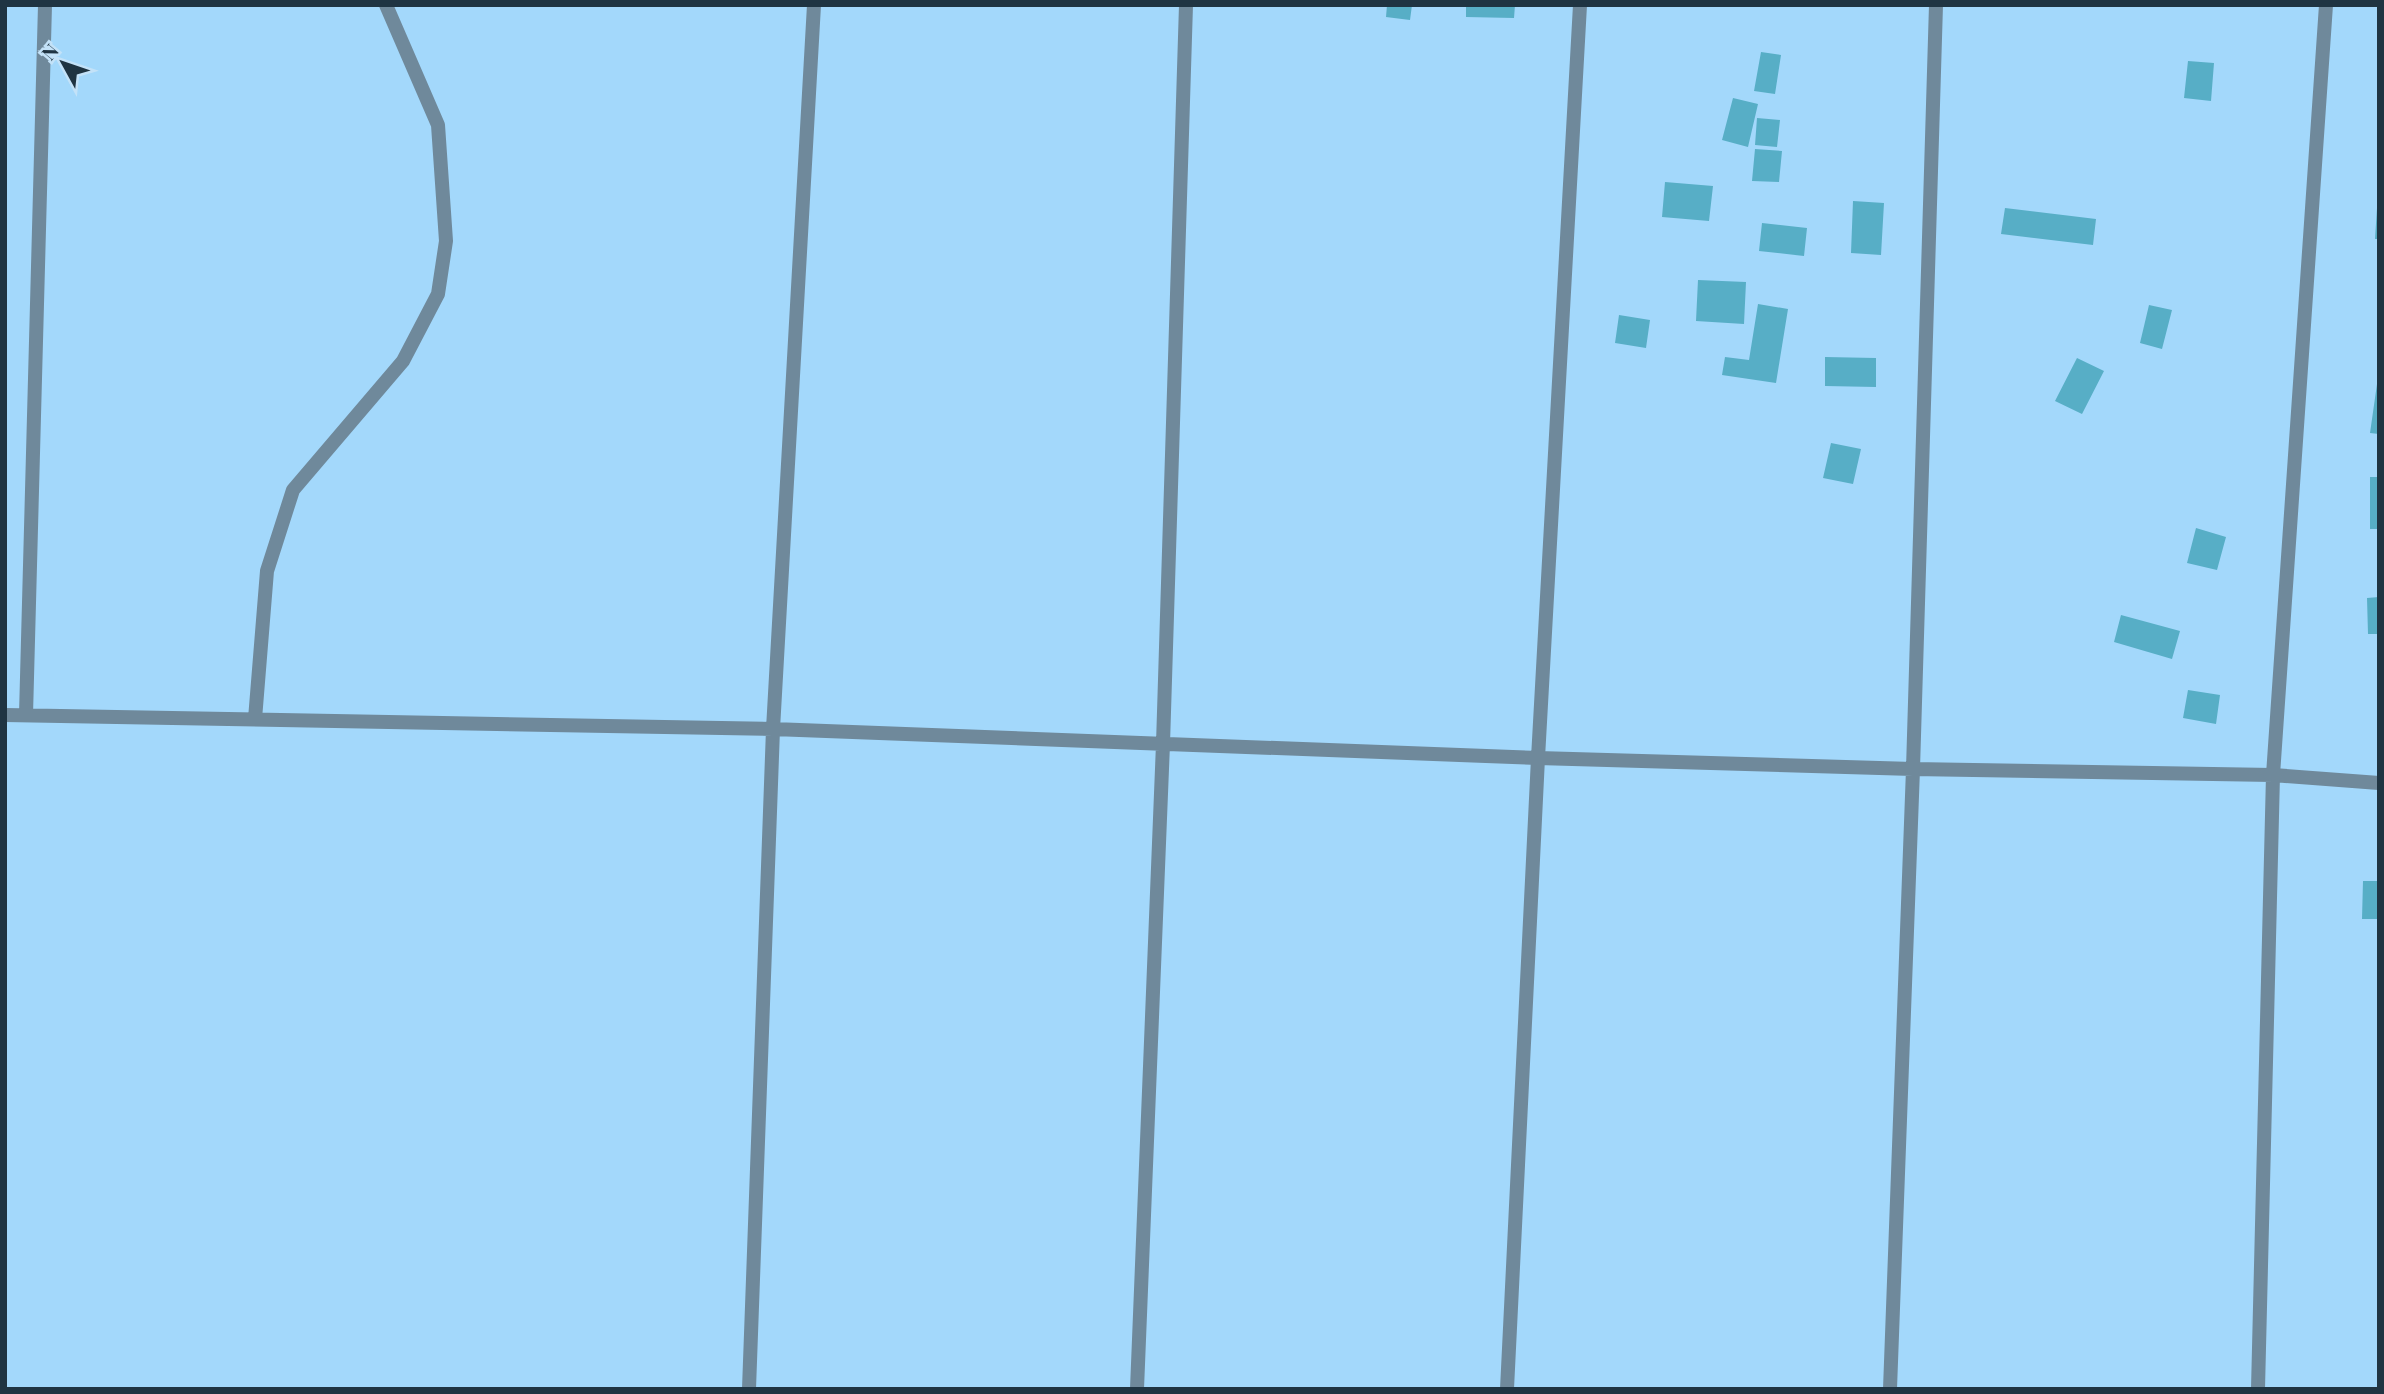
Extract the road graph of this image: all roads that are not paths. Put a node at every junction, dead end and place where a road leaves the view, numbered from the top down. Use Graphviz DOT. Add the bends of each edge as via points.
graph roads {
  1 [pos="45,5"];
  2 [pos="386,5"];
  3 [pos="814,5"];
  4 [pos="1186,5"];
  5 [pos="1580,5"];
  6 [pos="1937,5"];
  7 [pos="2326,5"];
  8 [pos="5,715"];
  9 [pos="26,715"];
  10 [pos="256,719"];
  11 [pos="773,729"];
  12 [pos="1163,744"];
  13 [pos="1538,758"];
  14 [pos="1913,769"];
  15 [pos="2273,775"];
  16 [pos="2379,783"];
  17 [pos="749,1389"];
  18 [pos="1137,1389"];
  19 [pos="1507,1389"];
  20 [pos="1890,1389"];
  21 [pos="2259,1389"];
  1 -- 9 [label="street"];
  2 -- 10 [label="street" via="438,125 446,241 438,295 403,361 293,490 267,571"];
  3 -- 11 [label="street"];
  4 -- 12 [label="street"];
  5 -- 13 [label="street"];
  6 -- 14 [label="street"];
  7 -- 15 [label="street"];
  8 -- 9 [label="street"];
  9 -- 10 [label="street"];
  10 -- 11 [label="street"];
  11 -- 12 [label="street"];
  11 -- 17 [label="street"];
  12 -- 13 [label="street"];
  12 -- 18 [label="street"];
  13 -- 14 [label="street"];
  13 -- 19 [label="street"];
  14 -- 15 [label="street"];
  14 -- 20 [label="street"];
  15 -- 16 [label="street"];
  15 -- 21 [label="street"];
}
